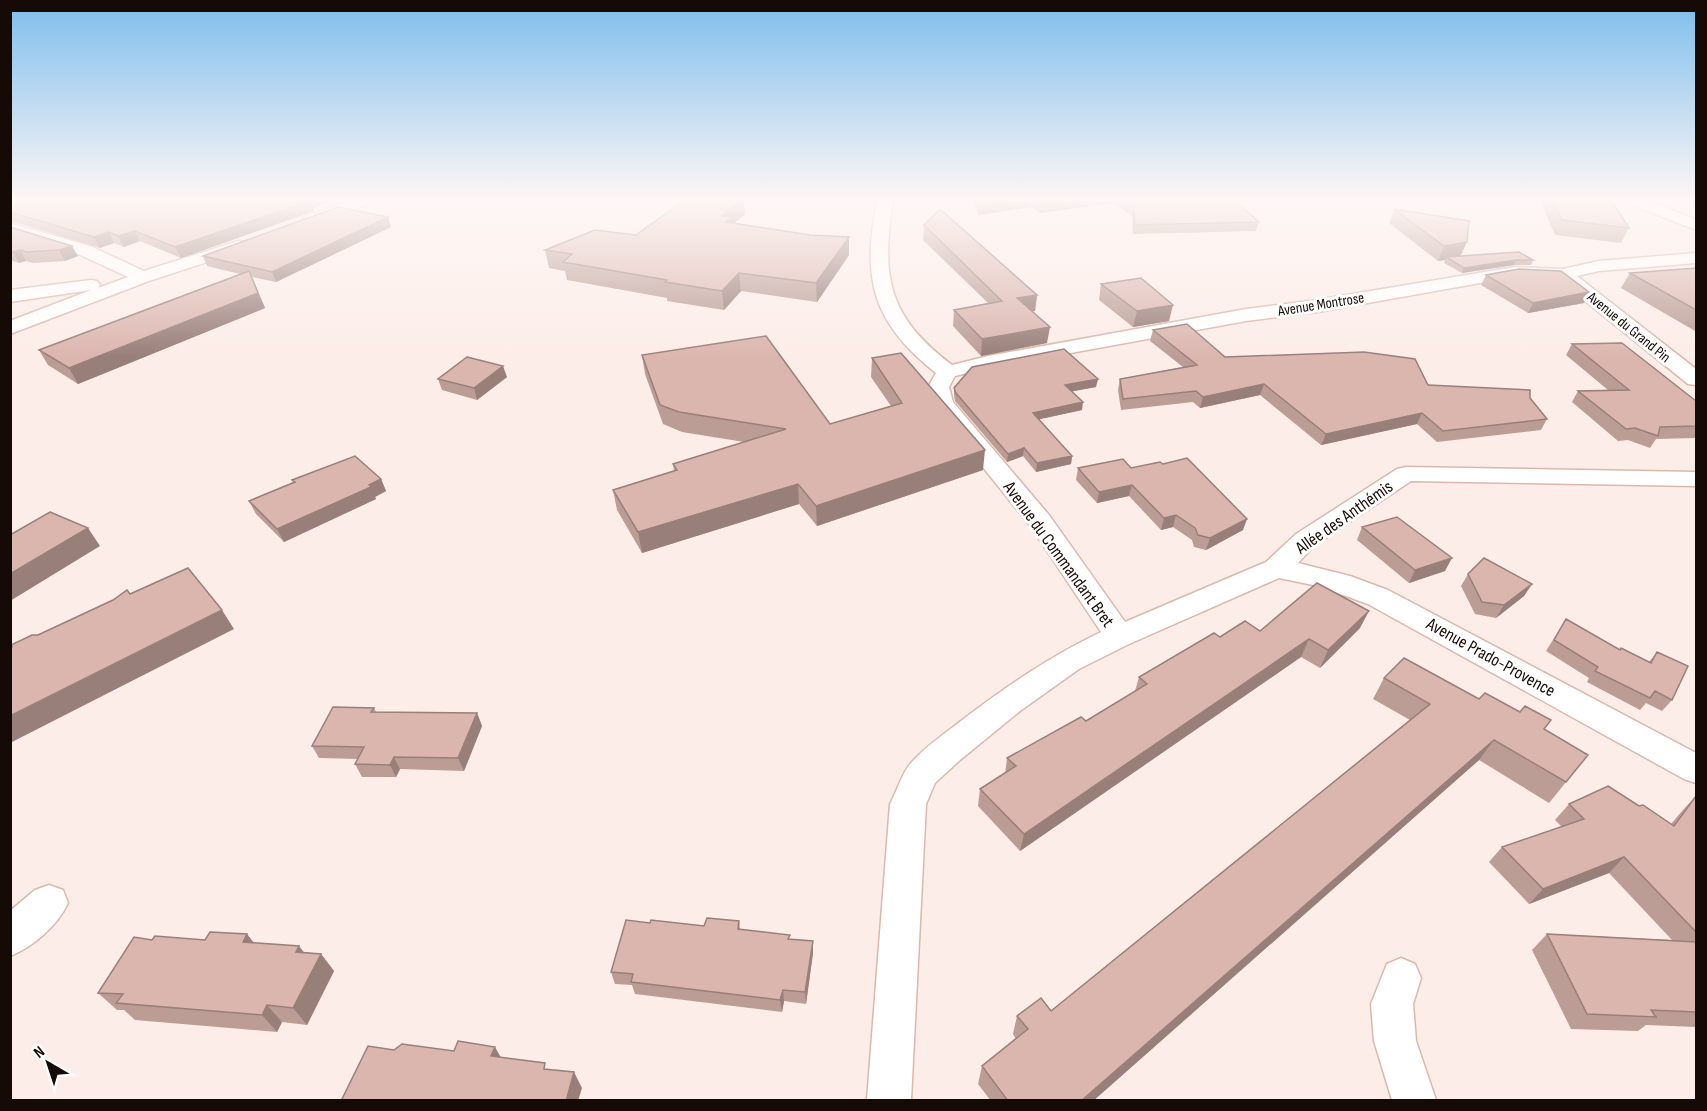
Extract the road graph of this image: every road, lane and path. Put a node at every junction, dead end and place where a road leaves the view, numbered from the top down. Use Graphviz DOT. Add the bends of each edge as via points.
graph roads {
  1 [pos="90,253"];
  2 [pos="217,253"];
  3 [pos="878,253"];
  4 [pos="1696,258"];
  5 [pos="1563,274"];
  6 [pos="143,277"];
  7 [pos="42,292"];
  8 [pos="10,296"];
  9 [pos="50,313"];
  10 [pos="10,328"];
  11 [pos="948,372"];
  12 [pos="1696,379"];
  13 [pos="1696,478"];
  14 [pos="1276,568"];
  15 [pos="1119,636"];
  16 [pos="1696,769"];
  17 [pos="49,903"];
  18 [pos="10,937"];
  19 [pos="1401,978"];
  20 [pos="889,1101"];
  21 [pos="1414,1101"];
  1 -- 6 [label="street"];
  2 -- 6 [label="street"];
  3 -- 11 [label="street" via="882,287 894,318 921,353"];
  4 -- 5 [label="street, Avenue Montrose" via="1599,266"];
  5 -- 11 [label="street, Avenue Montrose" via="1514,272 1443,283 1222,319"];
  5 -- 12 [label="street, Avenue du Grand Pin"];
  6 -- 7 [label="street"];
  6 -- 9 [label="street"];
  7 -- 8 [label="street"];
  7 -- 9 [label="street" via="56,299"];
  9 -- 10 [label="street"];
  11 -- 15 [label="street, Avenue du Commandant Bret" via="940,378 938,387 943,404 1040,521"];
  13 -- 14 [label="street, Allée des Anthémis" via="1406,474 1305,540"];
  14 -- 15 [label="street, Allée des Anthémis"];
  14 -- 16 [label="street, Avenue Prado-Provence" via="1311,573 1378,597"];
  15 -- 20 [label="street, Avenue du Commandant Bret" via="1068,661 1009,702 922,774 908,804"];
  17 -- 18 [label="street"];
  19 -- 21 [label="street" via="1392,1004 1395,1041"];
}
